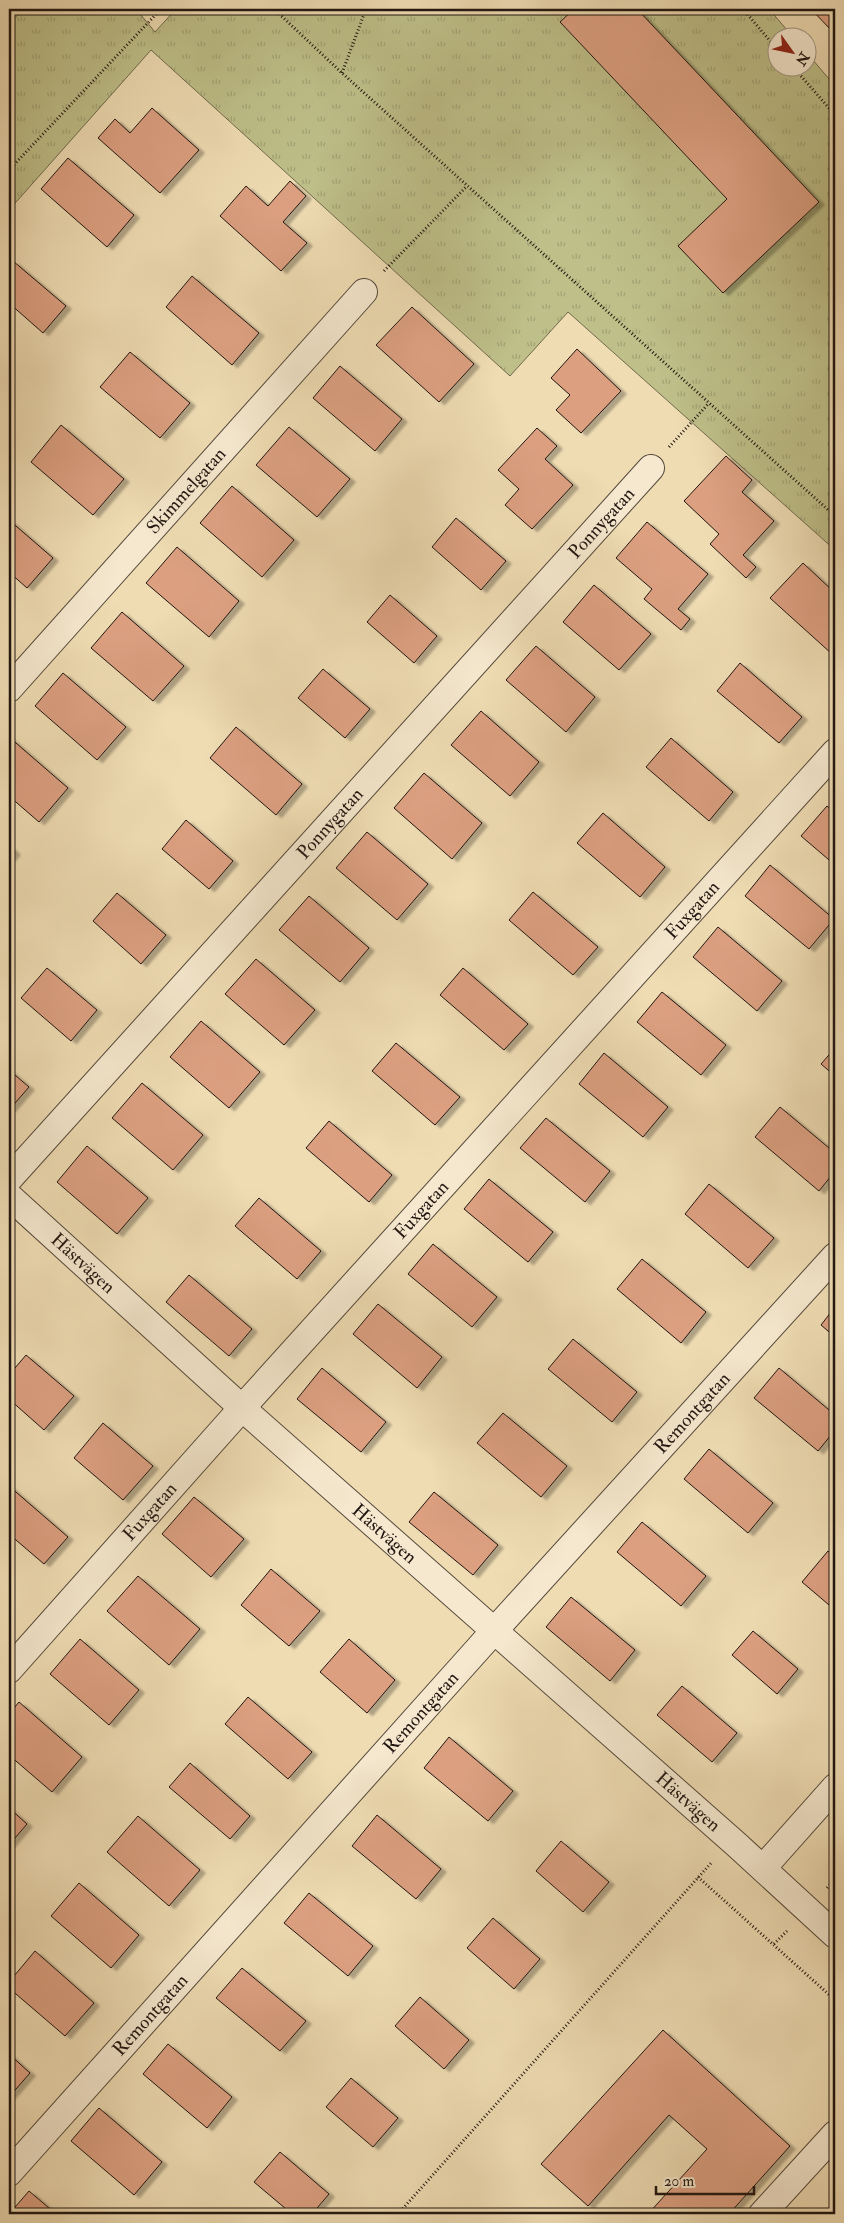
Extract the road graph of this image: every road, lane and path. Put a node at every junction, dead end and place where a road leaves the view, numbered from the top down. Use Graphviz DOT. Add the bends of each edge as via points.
graph roads {
  1 [pos="161,9"];
  2 [pos="274,9"];
  3 [pos="366,9"];
  4 [pos="743,9"];
  5 [pos="766,36"];
  6 [pos="342,73"];
  7 [pos="803,78"];
  8 [pos="835,114"];
  9 [pos="9,170"];
  10 [pos="467,186"];
  11 [pos="364,292"];
  12 [pos="709,403"];
  13 [pos="651,468"];
  14 [pos="835,516"];
  15 [pos="9,689"];
  16 [pos="835,752"];
  17 [pos="9,1179"];
  18 [pos="9,1196"];
  19 [pos="835,1256"];
  20 [pos="242,1408"];
  21 [pos="494,1631"];
  22 [pos="9,1670"];
  23 [pos="835,1787"];
  24 [pos="835,1837"];
  25 [pos="732,1841"];
  26 [pos="763,1868"];
  27 [pos="698,1877"];
  28 [pos="835,1878"];
  29 [pos="835,1935"];
  30 [pos="835,2000"];
  31 [pos="835,2134"];
  32 [pos="9,2172"];
  33 [pos="398,2214"];
  34 [pos="762,2214"];
  1 -- 9 [label="path"];
  2 -- 6 [label="path"];
  3 -- 6 [label="path"];
  4 -- 5 [label="path"];
  6 -- 10 [label="path"];
  7 -- 8 [label="path"];
  10 -- 11 [label="path"];
  10 -- 12 [label="path"];
  11 -- 15 [label="street, Skimmelgatan"];
  12 -- 13 [label="path"];
  12 -- 14 [label="path"];
  13 -- 17 [label="street, Ponnygatan"];
  16 -- 20 [label="street, Fuxgatan"];
  18 -- 20 [label="street, Hästvägen"];
  19 -- 21 [label="street, Remontgatan"];
  20 -- 21 [label="street, Hästvägen"];
  20 -- 22 [label="street, Fuxgatan"];
  21 -- 25 [label="street, Hästvägen"];
  21 -- 32 [label="street, Remontgatan"];
  23 -- 26 [label="street"];
  24 -- 28 [label="path" via="830,1856"];
  25 -- 26 [label="street, Hästvägen"];
  25 -- 27 [label="path"];
  26 -- 29 [label="street, Hästvägen"];
  27 -- 30 [label="path"];
  27 -- 33 [label="path"];
  31 -- 34 [label="street"];
}
